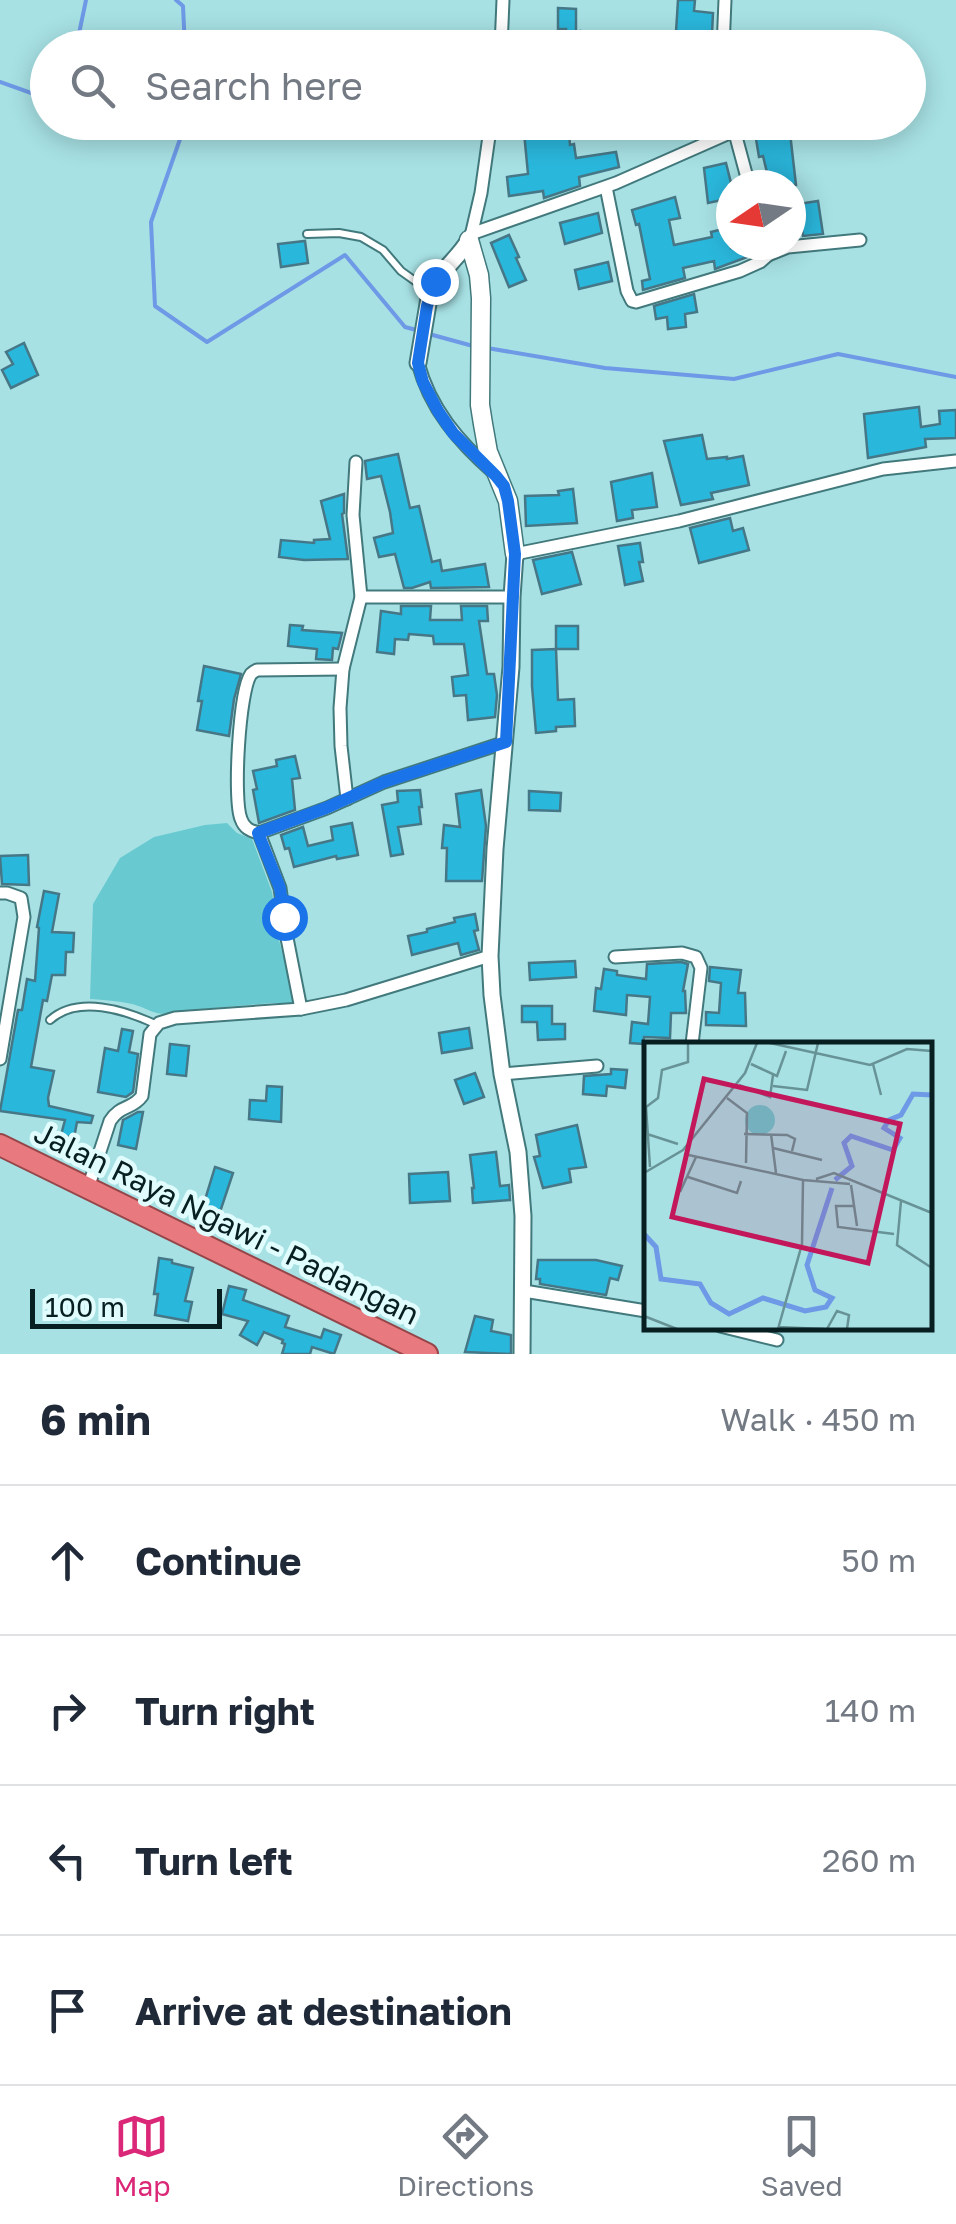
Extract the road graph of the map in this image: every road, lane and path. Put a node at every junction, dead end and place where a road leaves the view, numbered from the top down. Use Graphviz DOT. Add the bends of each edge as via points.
graph roads {
  1 [pos="503,0"];
  2 [pos="725,0"];
  3 [pos="502,30"];
  4 [pos="724,30"];
  5 [pos="488,140"];
  6 [pos="704,140"];
  7 [pos="737,140"];
  8 [pos="745,170"];
  9 [pos="606,187"];
  10 [pos="307,234"];
  11 [pos="470,237"];
  12 [pos="860,240"];
  13 [pos="806,245"];
  14 [pos="761,260"];
  15 [pos="428,299"];
  16 [pos="418,363"];
  17 [pos="956,461"];
  18 [pos="356,462"];
  19 [pos="496,476"];
  20 [pos="515,554"];
  21 [pos="512,596"];
  22 [pos="361,597"];
  23 [pos="343,669"];
  24 [pos="506,742"];
  25 [pos="347,799"];
  26 [pos="258,833"];
  27 [pos="0,893"];
  28 [pos="490,956"];
  29 [pos="615,957"];
  30 [pos="301,1010"];
  31 [pos="50,1020"];
  32 [pos="156,1025"];
  33 [pos="692,1042"];
  34 [pos="0,1059"];
  35 [pos="597,1066"];
  36 [pos="502,1074"];
  37 [pos="0,1145"];
  38 [pos="88,1188"];
  39 [pos="524,1291"];
  40 [pos="644,1311"];
  41 [pos="732,1329"];
  42 [pos="777,1340"];
  43 [pos="426,1354"];
  44 [pos="522,1354"];
  1 -- 3 [label="street"];
  2 -- 4 [label="street"];
  5 -- 11 [label="street"];
  6 -- 9 [label="street"];
  7 -- 8 [label="street"];
  9 -- 11 [label="street"];
  9 -- 14 [label="street" via="632,301"];
  10 -- 15 [label="lane" via="361,236"];
  11 -- 15 [label="street"];
  11 -- 19 [label="main road" via="482,298 480,405"];
  12 -- 13 [label="street"];
  15 -- 16 [label="street"];
  16 -- 19 [label="street" via="453,433"];
  17 -- 20 [label="street" via="883,468 680,521"];
  18 -- 22 [label="street"];
  19 -- 20 [label="main road" via="508,501"];
  20 -- 21 [label="street"];
  21 -- 22 [label="street"];
  21 -- 24 [label="street"];
  22 -- 23 [label="street"];
  23 -- 25 [label="street"];
  23 -- 26 [label="street" via="257,670 250,676 239,726 238,804 246,828"];
  24 -- 25 [label="street"];
  24 -- 28 [label="street"];
  25 -- 26 [label="street"];
  26 -- 30 [label="street" via="280,888"];
  27 -- 34 [label="street" via="21,898 24,917"];
  28 -- 30 [label="street"];
  28 -- 36 [label="street"];
  29 -- 33 [label="street" via="696,957 701,968"];
  30 -- 32 [label="street"];
  31 -- 32 [label="lane" via="61,1010 87,1006"];
  32 -- 38 [label="street" via="142,1096 110,1121"];
  35 -- 36 [label="street"];
  36 -- 39 [label="street" via="518,1152"];
  37 -- 38 [label="highway, Jalan Raya Ngawi - Padangan"];
  38 -- 43 [label="highway, Jalan Raya Ngawi - Padangan"];
  39 -- 40 [label="street"];
  39 -- 44 [label="street"];
  41 -- 42 [label="street"];
}
